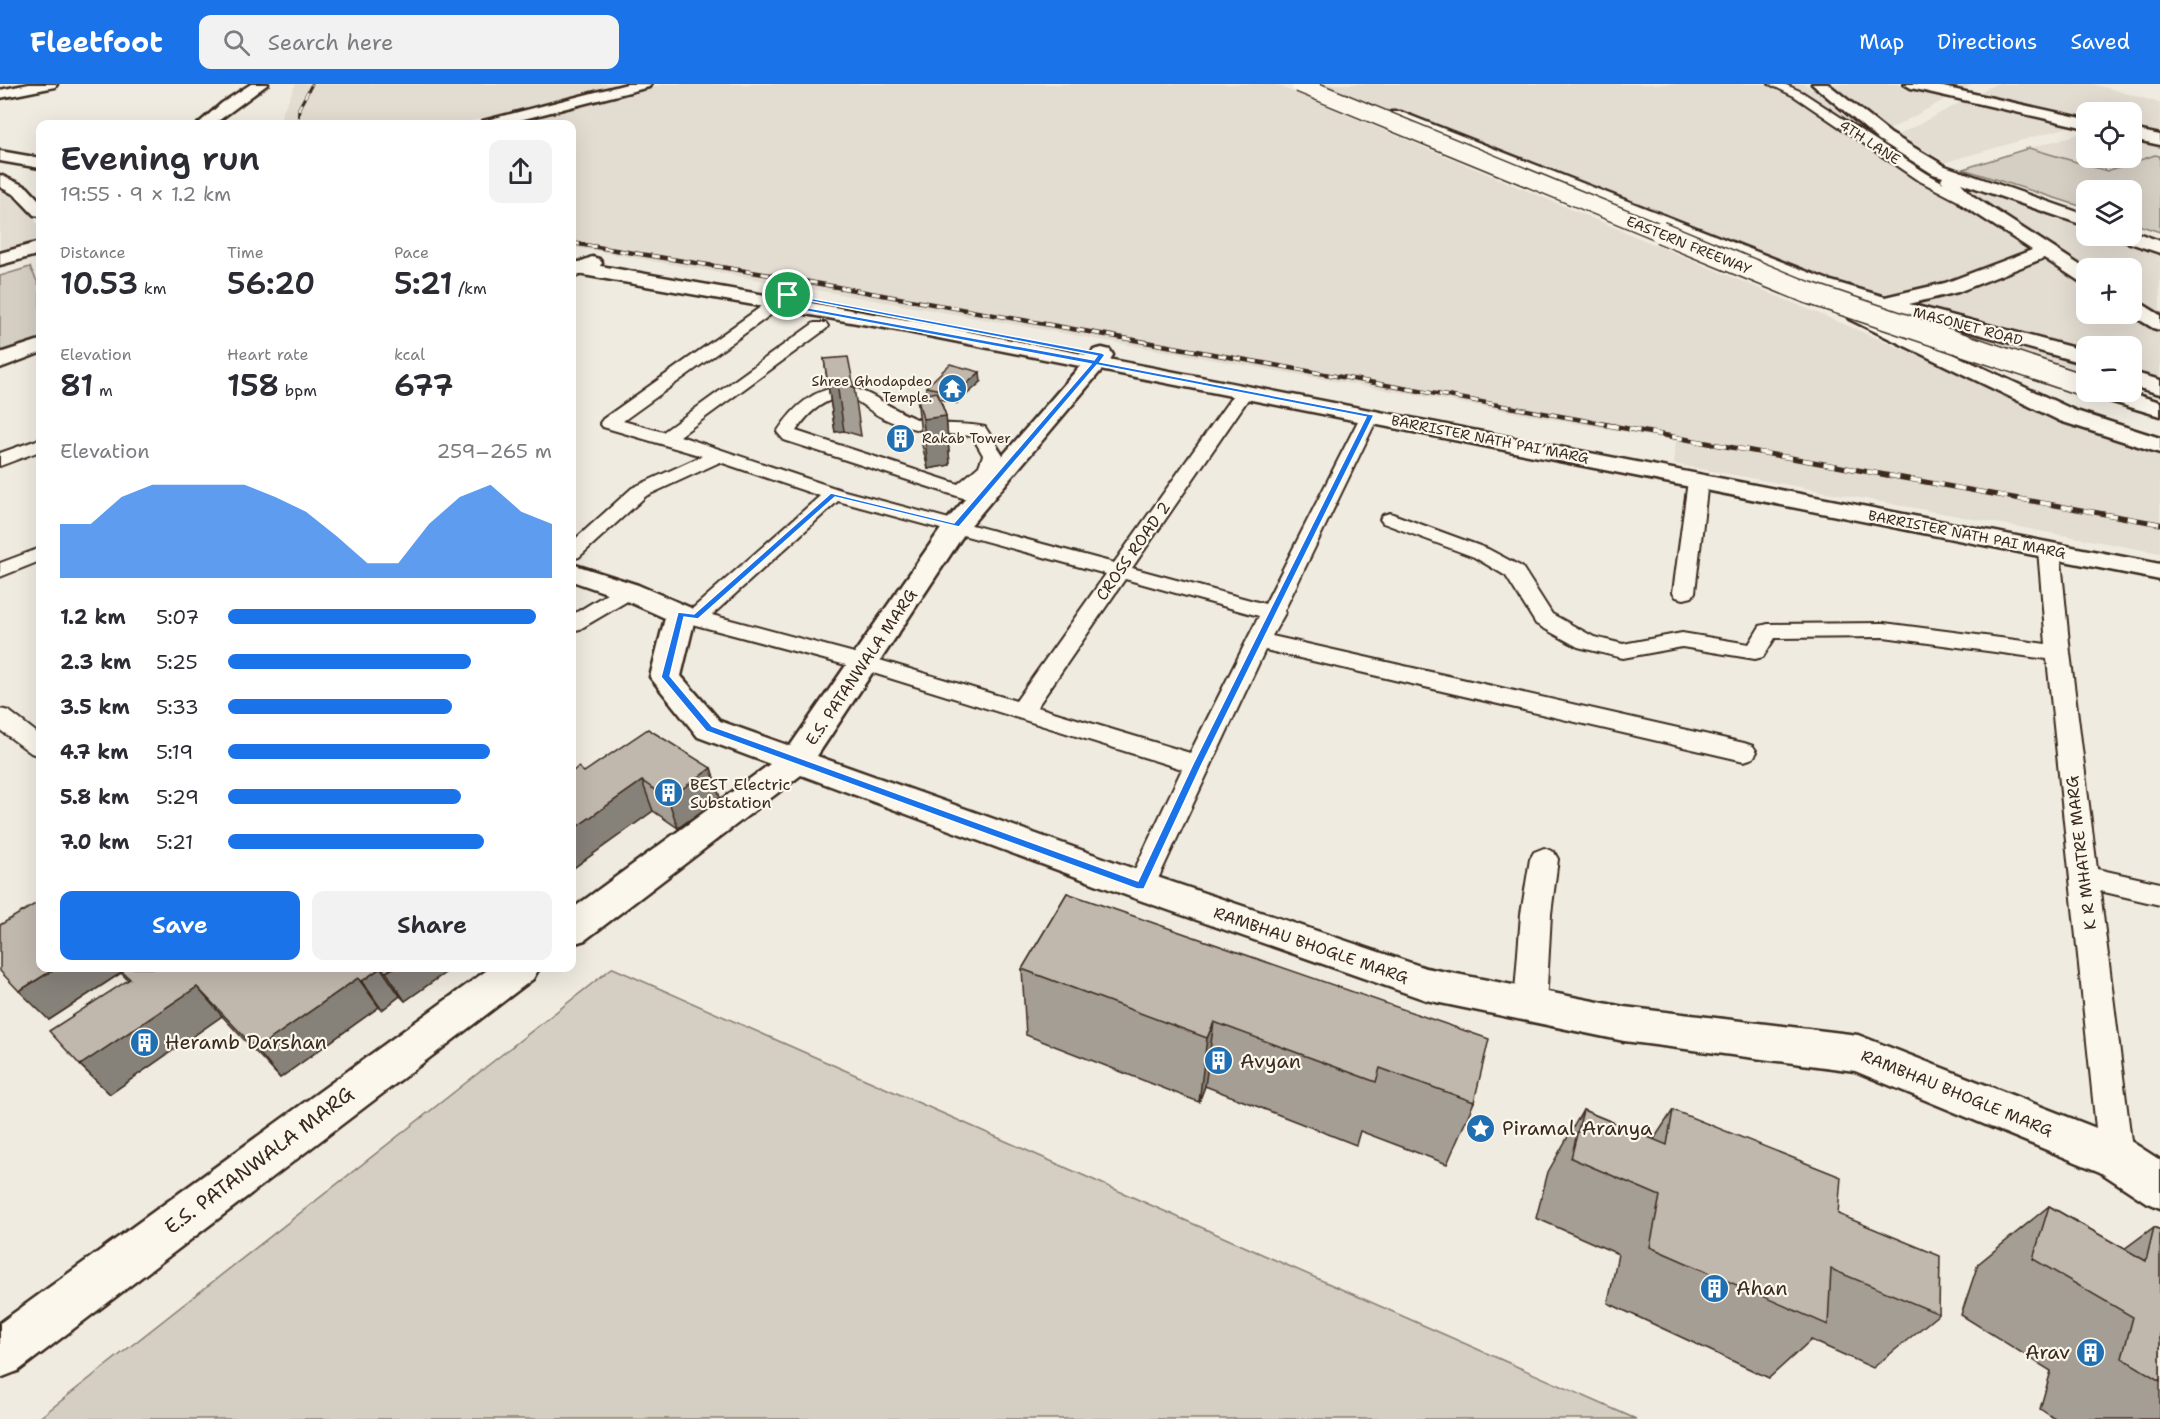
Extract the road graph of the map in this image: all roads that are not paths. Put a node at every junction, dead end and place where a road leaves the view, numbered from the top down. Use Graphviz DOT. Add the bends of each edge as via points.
graph roads {
  1 [pos="50,84"];
  2 [pos="261,84"];
  3 [pos="277,84"];
  4 [pos="644,84"];
  5 [pos="1292,84"];
  6 [pos="1299,84"];
  7 [pos="1312,84"];
  8 [pos="1319,84"];
  9 [pos="1774,84"];
  10 [pos="1819,84"];
  11 [pos="1911,84"];
  12 [pos="0,94"];
  13 [pos="1801,97"];
  14 [pos="1833,97"];
  15 [pos="210,120"];
  16 [pos="233,120"];
  17 [pos="504,120"];
  18 [pos="2076,122"];
  19 [pos="2142,136"];
  20 [pos="2160,140"];
  21 [pos="0,154"];
  22 [pos="36,160"];
  23 [pos="1939,170"];
  24 [pos="0,180"];
  25 [pos="1967,200"];
  26 [pos="36,206"];
  27 [pos="2076,218"];
  28 [pos="2142,241"];
  29 [pos="2160,247"];
  30 [pos="36,249"];
  31 [pos="2046,251"];
  32 [pos="0,259"];
  33 [pos="577,266"];
  34 [pos="2076,270"];
  35 [pos="782,299"];
  36 [pos="1883,303"];
  37 [pos="1850,312"];
  38 [pos="2142,312"];
  39 [pos="2160,324"];
  40 [pos="820,326"];
  41 [pos="36,348"];
  42 [pos="2076,355"];
  43 [pos="1099,359"];
  44 [pos="0,361"];
  45 [pos="2076,364"];
  46 [pos="2076,373"];
  47 [pos="2142,373"];
  48 [pos="2160,378"];
  49 [pos="2142,382"];
  50 [pos="2076,383"];
  51 [pos="2160,387"];
  52 [pos="1244,392"];
  53 [pos="2142,393"];
  54 [pos="2160,399"];
  55 [pos="2039,400"];
  56 [pos="2137,402"];
  57 [pos="1326,403"];
  58 [pos="2160,409"];
  59 [pos="1370,415"];
  60 [pos="2160,435"];
  61 [pos="666,438"];
  62 [pos="36,446"];
  63 [pos="2160,446"];
  64 [pos="718,456"];
  65 [pos="0,460"];
  66 [pos="1698,481"];
  67 [pos="834,494"];
  68 [pos="971,494"];
  69 [pos="1390,519"];
  70 [pos="956,526"];
  71 [pos="576,549"];
  72 [pos="2049,550"];
  73 [pos="36,556"];
  74 [pos="2160,559"];
  75 [pos="1119,570"];
  76 [pos="0,572"];
  77 [pos="2160,572"];
  78 [pos="576,573"];
  79 [pos="628,591"];
  80 [pos="1684,592"];
  81 [pos="1274,613"];
  82 [pos="688,616"];
  83 [pos="576,622"];
  84 [pos="1260,641"];
  85 [pos="2058,653"];
  86 [pos="865,663"];
  87 [pos="1022,711"];
  88 [pos="0,717"];
  89 [pos="36,744"];
  90 [pos="1744,752"];
  91 [pos="796,762"];
  92 [pos="1197,764"];
  93 [pos="1544,859"];
  94 [pos="2084,877"];
  95 [pos="1141,886"];
  96 [pos="2160,894"];
  97 [pos="576,925"];
  98 [pos="514,972"];
  99 [pos="1530,1005"];
  100 [pos="2116,1157"];
  101 [pos="2160,1186"];
  102 [pos="0,1353"];
  1 -- 12 [label="main road"];
  2 -- 15 [label="main road"];
  3 -- 16 [label="main road"];
  4 -- 17 [label="main road"];
  5 -- 37 [label="main road" via="1729,266"];
  6 -- 50 [label="main road, EASTERN FREEWAY, bridge" via="1806,292"];
  7 -- 46 [label="main road, EASTERN FREEWAY" via="1815,287"];
  8 -- 36 [label="main road, MASONET ROAD" via="1824,285"];
  9 -- 13 [label="street, 4TH LANE"];
  10 -- 14 [label="main road"];
  11 -- 18 [label="main road"];
  13 -- 14 [label="street"];
  13 -- 25 [label="street, 4TH LANE" via="1921,176"];
  14 -- 23 [label="main road" via="1885,137"];
  19 -- 20 [label="main road"];
  21 -- 22 [label="main road"];
  23 -- 25 [label="main road, 4TH LANE"];
  23 -- 27 [label="main road"];
  24 -- 26 [label="main road" via="21,191"];
  25 -- 31 [label="main road, 4TH LANE"];
  28 -- 29 [label="main road"];
  30 -- 32 [label="main road"];
  31 -- 34 [label="main road, 4TH LANE"];
  31 -- 36 [label="main road" via="1951,288"];
  33 -- 35 [label="main road, BARRISTER NATH PAI MARG"];
  35 -- 43 [label="main road, BARRISTER NATH PAI MARG" via="908,326"];
  35 -- 61 [label="street" via="609,423"];
  36 -- 37 [label="main road"];
  36 -- 42 [label="main road, MASONET ROAD"];
  37 -- 45 [label="main road" via="1959,332"];
  37 -- 55 [label="main road"];
  38 -- 39 [label="main road"];
  40 -- 61 [label="street"];
  41 -- 44 [label="main road"];
  43 -- 52 [label="main road, BARRISTER NATH PAI MARG"];
  43 -- 57 [label="main road, BARRISTER NATH PAI MARG"];
  43 -- 68 [label="main road, E.S. PATANWALA MARG"];
  47 -- 48 [label="main road"];
  49 -- 51 [label="main road"];
  52 -- 57 [label="main road, BARRISTER NATH PAI MARG"];
  52 -- 75 [label="street, CROSS ROAD 2"];
  53 -- 54 [label="main road"];
  55 -- 60 [label="main road"];
  55 -- 63 [label="main road" via="2067,416"];
  56 -- 58 [label="main road"];
  57 -- 59 [label="main road, BARRISTER NATH PAI MARG"];
  57 -- 74 [label="main road, BARRISTER NATH PAI MARG"];
  59 -- 66 [label="main road, BARRISTER NATH PAI MARG"];
  59 -- 81 [label="street"];
  61 -- 64 [label="street"];
  62 -- 65 [label="street"];
  64 -- 67 [label="street"];
  64 -- 71 [label="street" via="639,492"];
  66 -- 72 [label="main road, BARRISTER NATH PAI MARG"];
  66 -- 80 [label="street"];
  67 -- 70 [label="street"];
  67 -- 82 [label="street"];
  68 -- 68 [label="street" via="791,436 786,432 796,416 820,397 836,392 857,393 883,411 916,425 978,431 993,455"];
  68 -- 70 [label="main road, E.S. PATANWALA MARG"];
  69 -- 85 [label="street" via="1481,553 1514,572 1544,619 1586,642 1623,651 1682,640 1755,652 1768,631 1884,630"];
  70 -- 75 [label="street"];
  70 -- 86 [label="main road, E.S. PATANWALA MARG"];
  72 -- 77 [label="main road, BARRISTER NATH PAI MARG"];
  72 -- 85 [label="street, K R MHATRE MARG"];
  73 -- 76 [label="street"];
  75 -- 81 [label="street"];
  75 -- 87 [label="street, CROSS ROAD 2"];
  78 -- 79 [label="main road"];
  79 -- 82 [label="main road"];
  79 -- 83 [label="street"];
  81 -- 84 [label="street"];
  82 -- 86 [label="street"];
  82 -- 91 [label="main road, RAMBHAU BHOGLE MARG" via="665,677 709,729"];
  84 -- 90 [label="street"];
  84 -- 92 [label="street"];
  85 -- 94 [label="street, K R MHATRE MARG"];
  86 -- 87 [label="street"];
  86 -- 91 [label="main road, E.S. PATANWALA MARG"];
  87 -- 92 [label="street"];
  88 -- 89 [label="street"];
  91 -- 95 [label="main road, RAMBHAU BHOGLE MARG"];
  91 -- 97 [label="main road, E.S. PATANWALA MARG"];
  92 -- 95 [label="street"];
  93 -- 99 [label="street"];
  94 -- 96 [label="street"];
  94 -- 100 [label="street, K R MHATRE MARG"];
  95 -- 99 [label="main road, RAMBHAU BHOGLE MARG" via="1426,984"];
  98 -- 102 [label="main road, E.S. PATANWALA MARG"];
  99 -- 100 [label="main road, RAMBHAU BHOGLE MARG" via="1624,1024 1858,1053"];
  100 -- 101 [label="main road, RAMBHAU BHOGLE MARG"];
}
